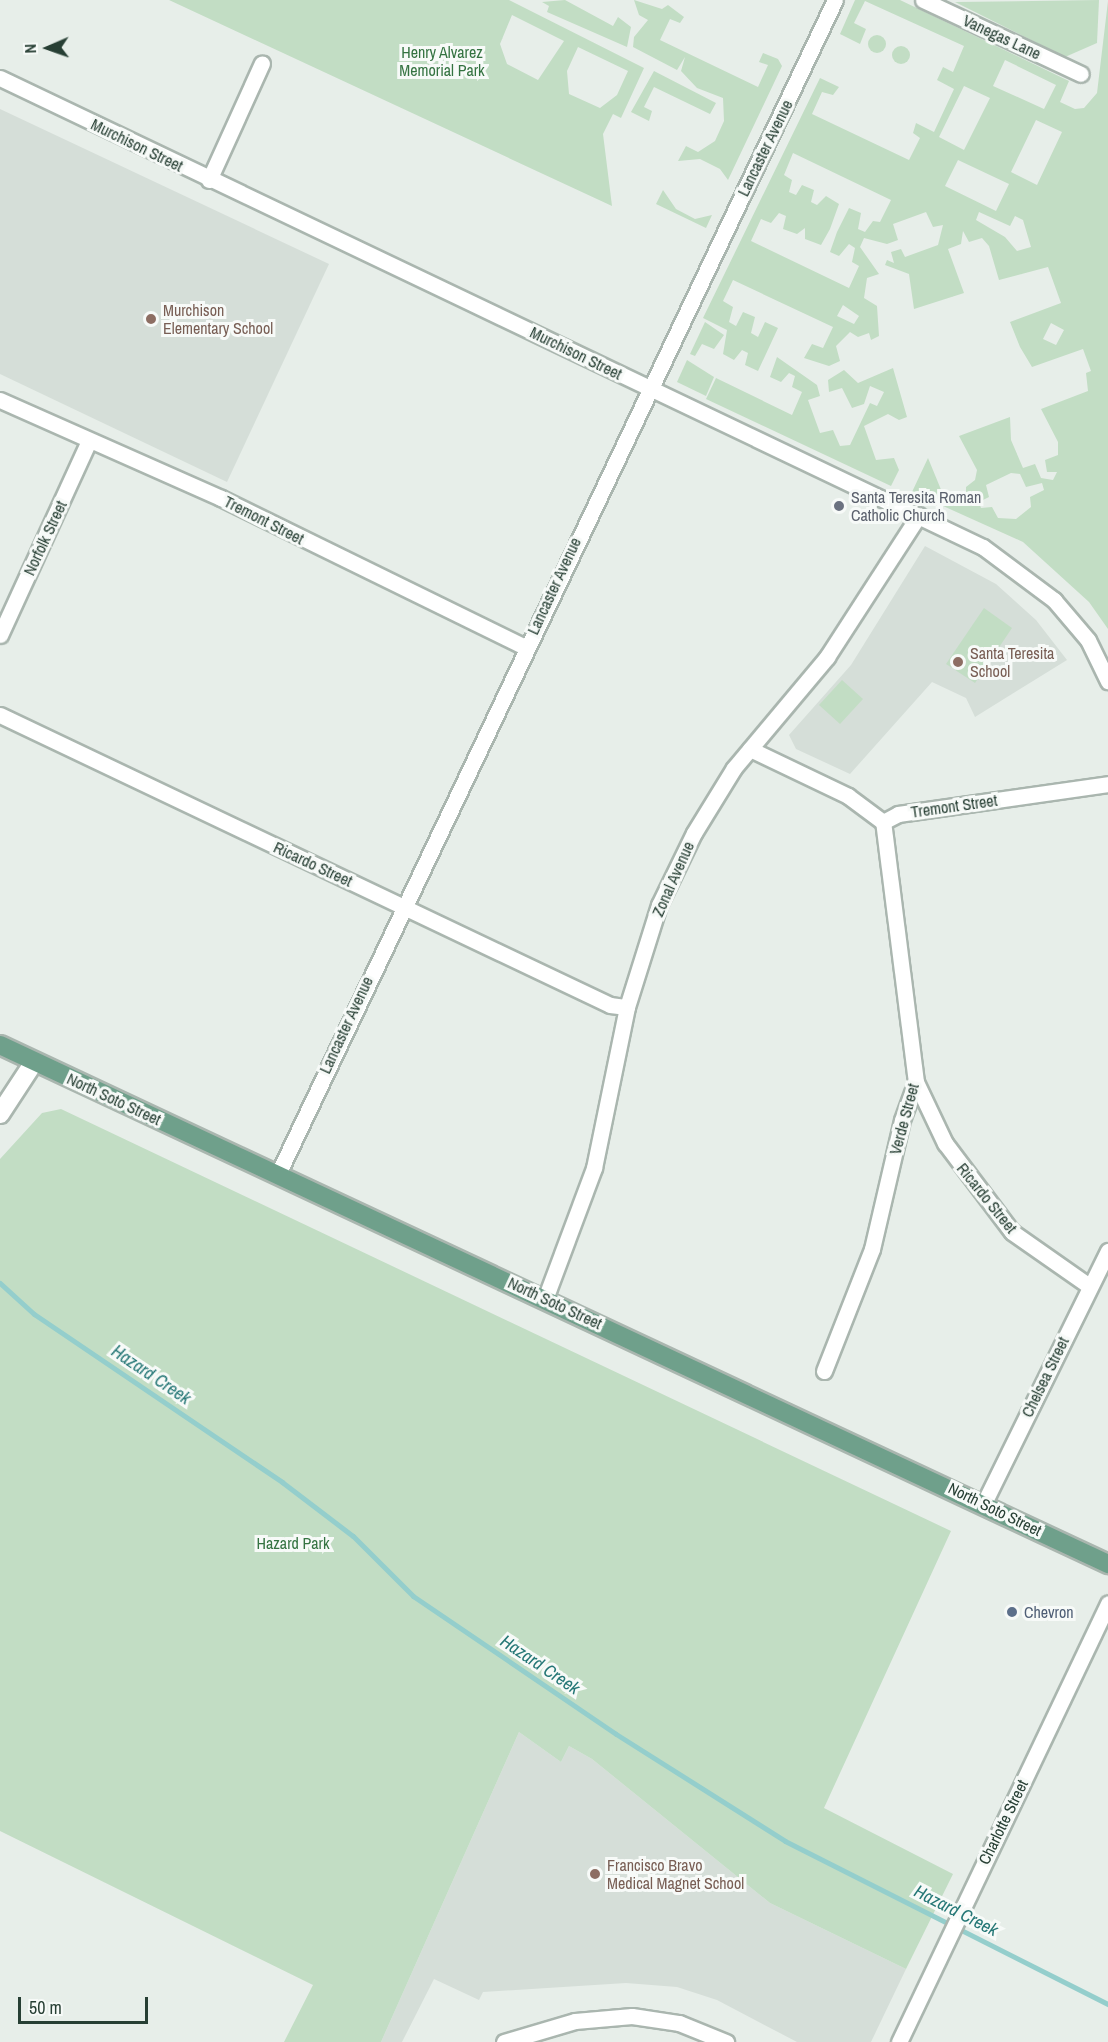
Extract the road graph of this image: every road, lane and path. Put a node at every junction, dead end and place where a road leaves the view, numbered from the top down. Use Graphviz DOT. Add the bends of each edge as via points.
graph roads {
  1 [pos="836,0"];
  2 [pos="923,0"];
  3 [pos="262,63"];
  4 [pos="1081,74"];
  5 [pos="0,78"];
  6 [pos="209,180"];
  7 [pos="648,388"];
  8 [pos="0,400"];
  9 [pos="89,441"];
  10 [pos="919,514"];
  11 [pos="0,635"];
  12 [pos="525,647"];
  13 [pos="1108,681"];
  14 [pos="0,714"];
  15 [pos="750,749"];
  16 [pos="1108,784"];
  17 [pos="882,822"];
  18 [pos="402,905"];
  19 [pos="627,1007"];
  20 [pos="0,1046"];
  21 [pos="34,1062"];
  22 [pos="916,1082"];
  23 [pos="0,1114"];
  24 [pos="278,1174"];
  25 [pos="1108,1251"];
  26 [pos="1089,1286"];
  27 [pos="545,1299"];
  28 [pos="824,1371"];
  29 [pos="984,1503"];
  30 [pos="1108,1564"];
  31 [pos="1108,1603"];
  32 [pos="504,2042"];
  33 [pos="726,2042"];
  34 [pos="899,2042"];
  1 -- 7 [label="street, Lancaster Avenue"];
  2 -- 4 [label="street, Vanegas Lane"];
  3 -- 6 [label="street"];
  5 -- 6 [label="street, Murchison Street"];
  6 -- 7 [label="street, Murchison Street"];
  7 -- 10 [label="street, Murchison Street"];
  7 -- 12 [label="street, Lancaster Avenue"];
  8 -- 9 [label="street, Tremont Street"];
  9 -- 11 [label="street, Norfolk Street"];
  9 -- 12 [label="street, Tremont Street" via="221,498"];
  10 -- 13 [label="street, Murchison Street" via="1018,568 1088,640"];
  10 -- 15 [label="street, Zonal Avenue" via="859,613"];
  12 -- 18 [label="street, Lancaster Avenue"];
  14 -- 18 [label="street, Ricardo Street"];
  15 -- 17 [label="street" via="848,796"];
  15 -- 19 [label="street, Zonal Avenue" via="694,833 659,905"];
  16 -- 17 [label="street, Tremont Street" via="898,814"];
  17 -- 22 [label="street, Verde Street"];
  18 -- 19 [label="street, Ricardo Street" via="610,1005"];
  18 -- 24 [label="street, Lancaster Avenue"];
  19 -- 27 [label="street, Zonal Avenue" via="594,1168"];
  20 -- 21 [label="main road, North Soto Street"];
  21 -- 23 [label="street"];
  21 -- 24 [label="main road, North Soto Street"];
  22 -- 26 [label="street, Ricardo Street" via="945,1143 1012,1232"];
  22 -- 28 [label="street, Verde Street" via="902,1120 872,1249"];
  24 -- 27 [label="main road, North Soto Street"];
  25 -- 26 [label="street, Chelsea Street"];
  26 -- 29 [label="street, Chelsea Street"];
  27 -- 29 [label="main road, North Soto Street"];
  29 -- 30 [label="main road, North Soto Street"];
  31 -- 34 [label="street, Charlotte Street"];
  32 -- 33 [label="street" via="602,2017 653,2017"];
}
